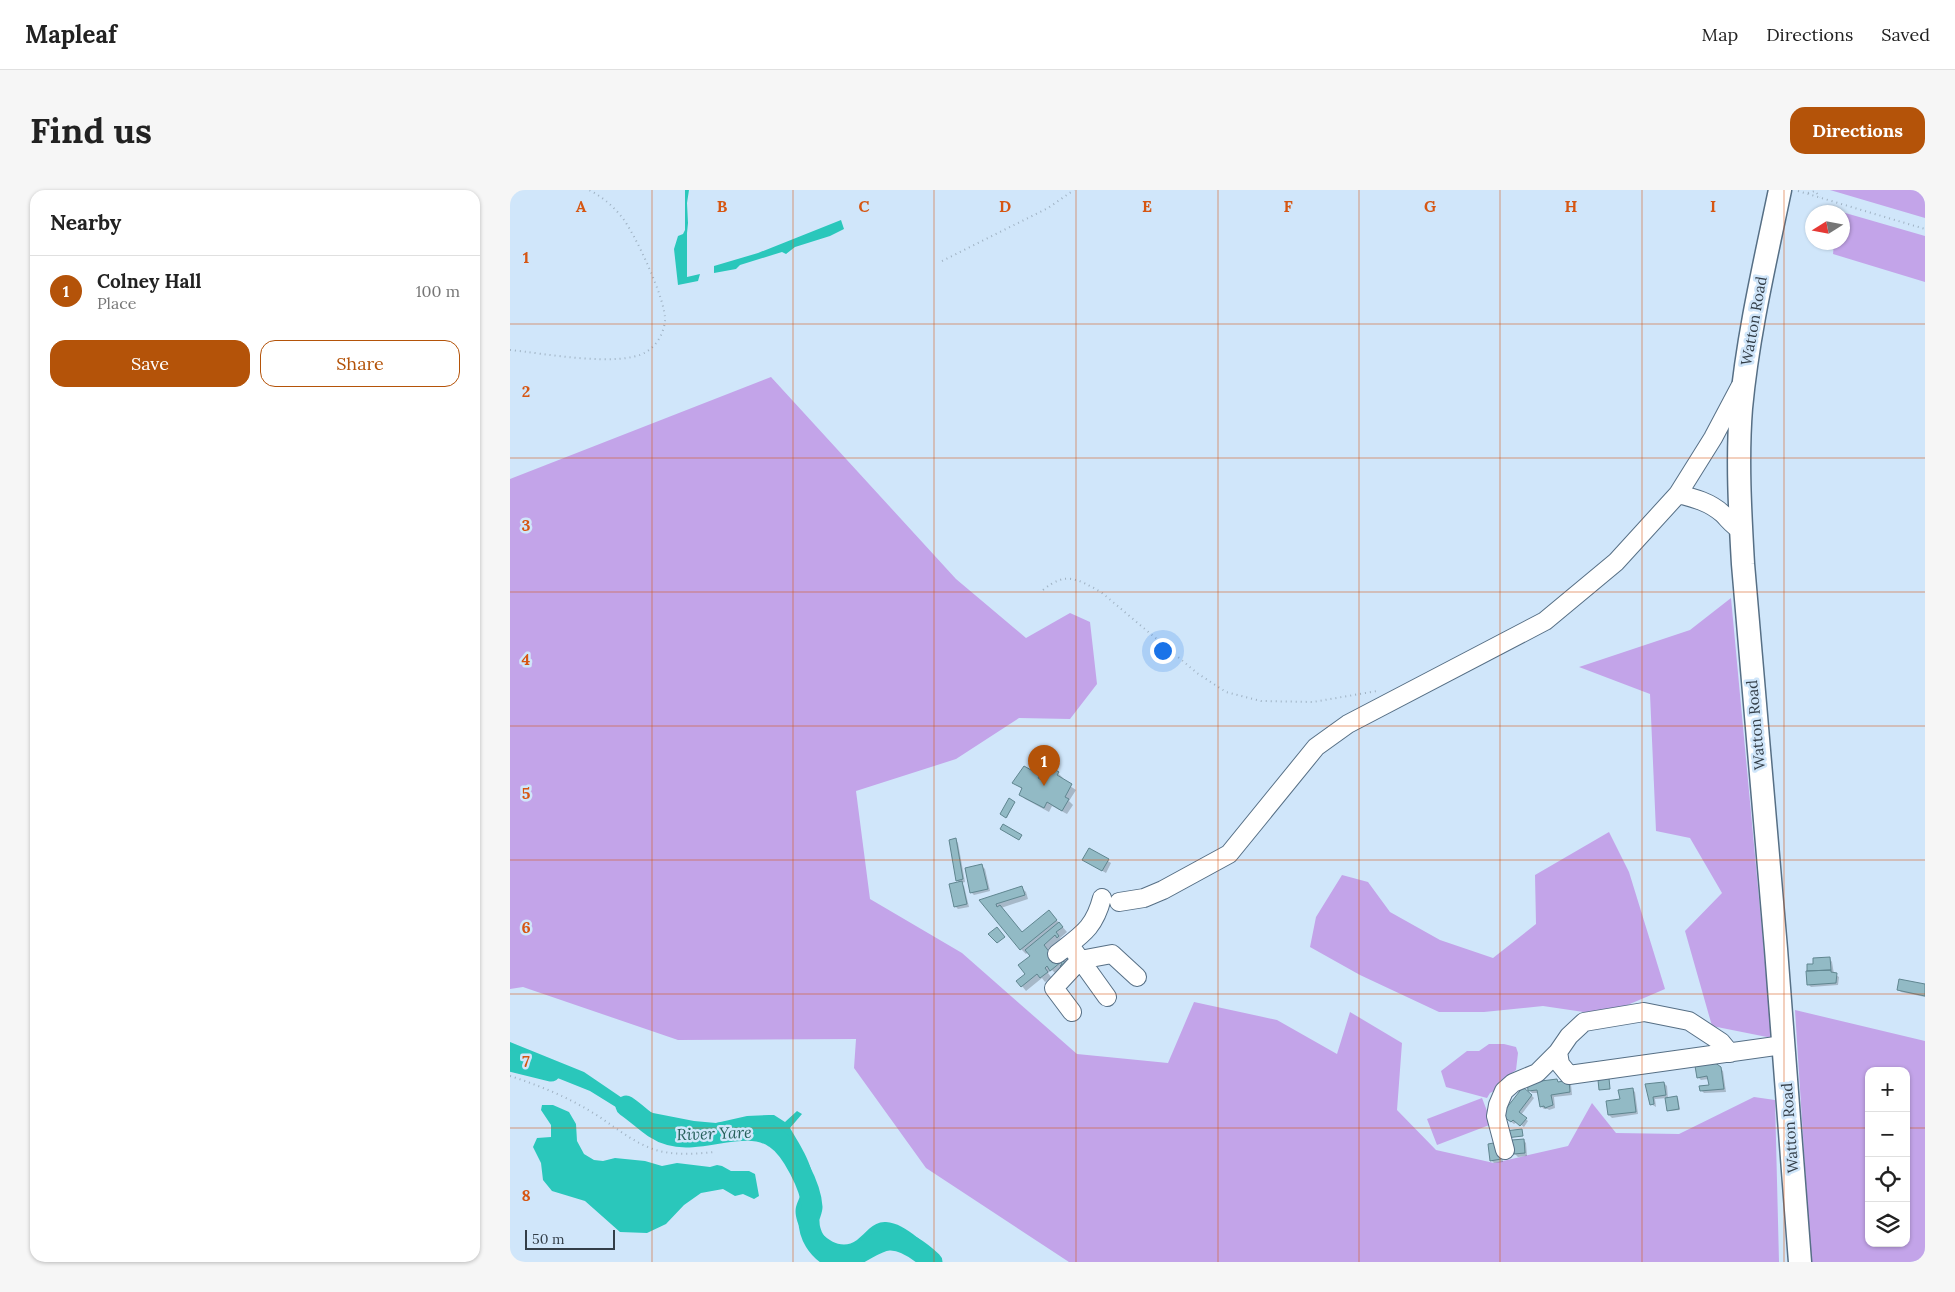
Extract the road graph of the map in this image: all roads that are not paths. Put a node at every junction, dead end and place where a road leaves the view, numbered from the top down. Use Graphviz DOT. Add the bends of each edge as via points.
graph roads {
  1 [pos="1780,190"];
  2 [pos="1744,380"];
  3 [pos="1678,494"];
  4 [pos="1741,530"];
  5 [pos="1080,960"];
  6 [pos="1137,976"];
  7 [pos="1107,997"];
  8 [pos="1072,1012"];
  9 [pos="1784,1045"];
  10 [pos="1558,1052"];
  11 [pos="1730,1053"];
  12 [pos="1505,1150"];
  13 [pos="1800,1262"];
  1 -- 2 [label="main road, Watton Road"];
  2 -- 3 [label="lane"];
  2 -- 4 [label="main road, Watton Road" via="1739,439"];
  3 -- 4 [label="lane" via="1701,500"];
  3 -- 5 [label="lane" via="1616,562 1545,621 1348,724 1316,747 1229,854 1157,893 1144,898 1110,900 1086,931 1063,949"];
  4 -- 9 [label="main road, Watton Road"];
  5 -- 6 [label="lane" via="1112,954"];
  5 -- 7 [label="lane"];
  5 -- 8 [label="lane" via="1054,988"];
  9 -- 11 [label="lane"];
  9 -- 13 [label="main road, Watton Road"];
  10 -- 11 [label="lane" via="1560,1064 1569,1075"];
  10 -- 11 [label="lane" via="1584,1022 1644,1012 1689,1021 1722,1042"];
  10 -- 12 [label="lane" via="1537,1073 1513,1082 1504,1091 1496,1116"];
}
